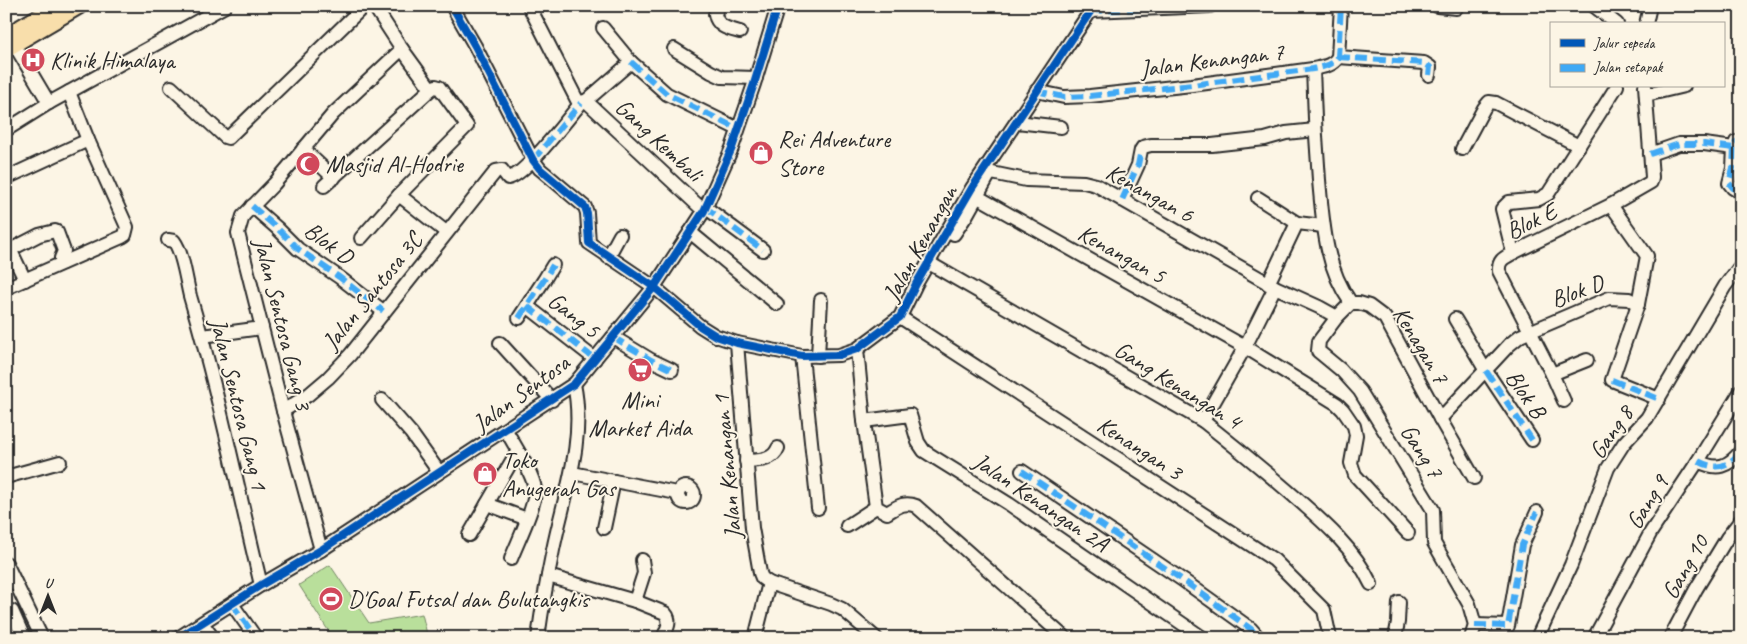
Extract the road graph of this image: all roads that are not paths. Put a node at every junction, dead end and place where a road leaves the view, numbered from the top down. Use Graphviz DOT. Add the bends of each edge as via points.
graph roads {
  1 [pos="57,6"];
  2 [pos="79,6"];
  3 [pos="225,6"];
  4 [pos="364,6"];
  5 [pos="374,6"];
  6 [pos="452,6"];
  7 [pos="529,6"];
  8 [pos="718,6"];
  9 [pos="778,6"];
  10 [pos="1210,6"];
  11 [pos="1341,6"];
  12 [pos="1438,6"];
  13 [pos="1594,6"];
  14 [pos="1650,6"];
  15 [pos="1456,8"];
  16 [pos="1093,9"];
  17 [pos="206,11"];
  18 [pos="1614,22"];
  19 [pos="1648,22"];
  20 [pos="603,28"];
  21 [pos="740,32"];
  22 [pos="9,43"];
  23 [pos="402,49"];
  24 [pos="674,49"];
  25 [pos="1338,57"];
  26 [pos="631,62"];
  27 [pos="1313,69"];
  28 [pos="1429,75"];
  29 [pos="756,78"];
  30 [pos="171,87"];
  31 [pos="1665,88"];
  32 [pos="431,89"];
  33 [pos="1614,90"];
  34 [pos="1646,90"];
  35 [pos="1036,91"];
  36 [pos="69,92"];
  37 [pos="584,102"];
  38 [pos="49,103"];
  39 [pos="1017,122"];
  40 [pos="1061,127"];
  41 [pos="738,129"];
  42 [pos="6,130"];
  43 [pos="1315,130"];
  44 [pos="88,140"];
  45 [pos="1738,144"];
  46 [pos="1579,146"];
  47 [pos="303,149"];
  48 [pos="1462,149"];
  49 [pos="1650,154"];
  50 [pos="533,160"];
  51 [pos="6,178"];
  52 [pos="1741,193"];
  53 [pos="399,194"];
  54 [pos="978,197"];
  55 [pos="1258,198"];
  56 [pos="1122,200"];
  57 [pos="1611,205"];
  58 [pos="252,206"];
  59 [pos="704,209"];
  60 [pos="1297,223"];
  61 [pos="1323,226"];
  62 [pos="446,232"];
  63 [pos="690,232"];
  64 [pos="620,235"];
  65 [pos="361,238"];
  66 [pos="168,240"];
  67 [pos="941,242"];
  68 [pos="8,250"];
  69 [pos="763,250"];
  70 [pos="1513,253"];
  71 [pos="608,256"];
  72 [pos="62,263"];
  73 [pos="929,263"];
  74 [pos="1741,265"];
  75 [pos="552,266"];
  76 [pos="25,280"];
  77 [pos="1732,283"];
  78 [pos="1272,286"];
  79 [pos="654,287"];
  80 [pos="6,288"];
  81 [pos="821,300"];
  82 [pos="1351,303"];
  83 [pos="777,304"];
  84 [pos="1638,304"];
  85 [pos="527,306"];
  86 [pos="383,311"];
  87 [pos="900,317"];
  88 [pos="1337,317"];
  89 [pos="519,318"];
  90 [pos="1455,319"];
  91 [pos="262,328"];
  92 [pos="1530,332"];
  93 [pos="202,336"];
  94 [pos="613,337"];
  95 [pos="500,343"];
  96 [pos="737,343"];
  97 [pos="1245,347"];
  98 [pos="857,350"];
  99 [pos="802,356"];
  100 [pos="818,356"];
  101 [pos="595,359"];
  102 [pos="1587,360"];
  103 [pos="672,370"];
  104 [pos="1486,371"];
  105 [pos="1552,374"];
  106 [pos="574,384"];
  107 [pos="1741,391"];
  108 [pos="1659,399"];
  109 [pos="382,400"];
  110 [pos="552,400"];
  111 [pos="1564,401"];
  112 [pos="282,411"];
  113 [pos="1440,419"];
  114 [pos="864,421"];
  115 [pos="1203,421"];
  116 [pos="506,430"];
  117 [pos="1532,440"];
  118 [pos="778,448"];
  119 [pos="1741,451"];
  120 [pos="517,452"];
  121 [pos="1698,460"];
  122 [pos="60,462"];
  123 [pos="746,462"];
  124 [pos="1022,471"];
  125 [pos="440,472"];
  126 [pos="572,473"];
  127 [pos="6,477"];
  128 [pos="1474,478"];
  129 [pos="614,481"];
  130 [pos="677,493"];
  131 [pos="487,504"];
  132 [pos="876,507"];
  133 [pos="818,508"];
  134 [pos="1537,512"];
  135 [pos="527,519"];
  136 [pos="1741,520"];
  137 [pos="847,526"];
  138 [pos="604,528"];
  139 [pos="1408,533"];
  140 [pos="469,535"];
  141 [pos="321,550"];
  142 [pos="511,558"];
  143 [pos="642,560"];
  144 [pos="6,563"];
  145 [pos="548,576"];
  146 [pos="769,583"];
  147 [pos="1371,584"];
  148 [pos="261,585"];
  149 [pos="24,601"];
  150 [pos="635,601"];
  151 [pos="1399,602"];
  152 [pos="232,604"];
  153 [pos="9,613"];
  154 [pos="202,623"];
  155 [pos="1476,625"];
  156 [pos="755,636"];
  157 [pos="24,638"];
  158 [pos="42,638"];
  159 [pos="178,638"];
  160 [pos="213,638"];
  161 [pos="256,638"];
  162 [pos="538,638"];
  163 [pos="663,638"];
  164 [pos="876,638"];
  165 [pos="1065,638"];
  166 [pos="1203,638"];
  167 [pos="1259,638"];
  168 [pos="1330,638"];
  169 [pos="1395,638"];
  170 [pos="1471,638"];
  171 [pos="1537,638"];
  172 [pos="1594,638"];
  173 [pos="1670,638"];
  1 -- 22 [label="main road"];
  2 -- 22 [label="main road"];
  3 -- 17 [label="street"];
  4 -- 30 [label="street" via="228,138"];
  5 -- 23 [label="street"];
  6 -- 50 [label="street, Jalan Kenangan"];
  7 -- 37 [label="street, Gang Kembali" via="576,100"];
  8 -- 21 [label="street" via="715,14 718,23"];
  9 -- 29 [label="street, Jalan Sentosa"];
  10 -- 16 [label="street"];
  11 -- 25 [label="street"];
  12 -- 15 [label="street"];
  13 -- 18 [label="street"];
  14 -- 19 [label="street"];
  16 -- 35 [label="street, Jalan Kenangan"];
  17 -- 36 [label="street"];
  20 -- 26 [label="street"];
  22 -- 38 [label="street"];
  23 -- 32 [label="street"];
  23 -- 47 [label="street, Jalan Sentosa Gang 3" via="333,114"];
  24 -- 29 [label="street" via="722,77"];
  25 -- 27 [label="street, Jalan Kenangan 7" via="1330,65"];
  25 -- 28 [label="street" via="1424,63 1430,67"];
  26 -- 37 [label="street"];
  26 -- 41 [label="street" via="667,94"];
  27 -- 35 [label="street, Jalan Kenangan 7" via="1090,96 1064,97"];
  27 -- 43 [label="street"];
  29 -- 41 [label="street, Jalan Sentosa"];
  31 -- 34 [label="street"];
  32 -- 47 [label="street" via="329,182"];
  32 -- 53 [label="street" via="439,87 467,126"];
  33 -- 46 [label="street"];
  34 -- 49 [label="street"];
  35 -- 39 [label="street, Jalan Kenangan"];
  36 -- 38 [label="street"];
  36 -- 44 [label="street"];
  37 -- 50 [label="street"];
  37 -- 59 [label="street, Gang Kembali"];
  38 -- 42 [label="street"];
  39 -- 40 [label="street"];
  39 -- 67 [label="street, Jalan Kenangan" via="976,181"];
  41 -- 59 [label="street, Jalan Sentosa"];
  43 -- 56 [label="street" via="1212,146 1143,147"];
  43 -- 61 [label="street"];
  44 -- 51 [label="street"];
  44 -- 72 [label="street" via="127,227 122,237"];
  45 -- 49 [label="street" via="1679,144"];
  45 -- 52 [label="street" via="1729,183"];
  46 -- 48 [label="street" via="1489,102"];
  46 -- 70 [label="street" via="1548,194 1539,199 1509,202 1502,210"];
  47 -- 58 [label="street, Jalan Sentosa Gang 3"];
  49 -- 57 [label="street, Blok E" via="1651,182"];
  50 -- 62 [label="street, Jalan Santosa 3C" via="510,178 502,170 496,171"];
  50 -- 71 [label="street, Jalan Kenangan" via="585,207 589,243"];
  53 -- 62 [label="street"];
  53 -- 65 [label="street"];
  54 -- 56 [label="street, Kenangan 6" via="989,175 996,173 1026,180 1091,183"];
  54 -- 67 [label="street, Kenangan 6" via="950,240"];
  54 -- 97 [label="street, Kenangan 5"];
  55 -- 60 [label="street"];
  56 -- 78 [label="street, Kenangan 6"];
  57 -- 70 [label="street, Blok E"];
  57 -- 84 [label="street" via="1647,256"];
  58 -- 86 [label="street, Blok D" via="298,249"];
  58 -- 91 [label="street, Jalan Sentosa Gang 3" via="243,216 238,233"];
  59 -- 63 [label="street, Jalan Sentosa"];
  59 -- 69 [label="street, Gang Kembali"];
  60 -- 61 [label="street"];
  60 -- 78 [label="street"];
  61 -- 82 [label="street" via="1335,276"];
  62 -- 86 [label="street, Jalan Santosa 3C"];
  63 -- 79 [label="street, Jalan Sentosa"];
  63 -- 83 [label="street"];
  64 -- 71 [label="street"];
  66 -- 93 [label="street, Jalan Sentosa Gang 1" via="176,242 179,250"];
  67 -- 73 [label="street, Jalan Kenangan"];
  68 -- 72 [label="street" via="55,231 64,251"];
  68 -- 76 [label="street"];
  70 -- 92 [label="street, Blok E" via="1501,259 1499,271"];
  71 -- 79 [label="street, Jalan Kenangan"];
  72 -- 76 [label="street"];
  73 -- 87 [label="street, Jalan Kenangan"];
  73 -- 115 [label="street, Gang Kenangan 4"];
  74 -- 77 [label="street, Gang 8"];
  75 -- 85 [label="street, Gang 5"];
  76 -- 80 [label="street"];
  77 -- 108 [label="street, Gang 8"];
  78 -- 88 [label="street, Kenangan 6"];
  78 -- 97 [label="street"];
  79 -- 94 [label="street, Jalan Sentosa"];
  79 -- 96 [label="street, Jalan Kenangan" via="700,326"];
  81 -- 100 [label="street"];
  82 -- 88 [label="street"];
  82 -- 113 [label="street, Kenagan 7" via="1369,306 1384,318"];
  84 -- 92 [label="street, Blok D" via="1629,299 1609,298"];
  84 -- 108 [label="street" via="1612,380"];
  85 -- 89 [label="street, Gang 5"];
  85 -- 101 [label="street, Gang 5"];
  86 -- 112 [label="street, Jalan Santosa 3C" via="328,378"];
  87 -- 98 [label="street, Jalan Kenangan"];
  87 -- 168 [label="street, Kenangan 3" via="1274,560 1324,610"];
  88 -- 155 [label="street, Gang 7" via="1319,342 1318,351 1360,391 1433,510 1434,543 1469,604"];
  90 -- 104 [label="street, Blok B"];
  91 -- 93 [label="street"];
  91 -- 112 [label="street, Jalan Sentosa Gang 3"];
  92 -- 104 [label="street, Kenagan 7" via="1509,345"];
  92 -- 105 [label="street"];
  93 -- 148 [label="street, Jalan Sentosa Gang 1"];
  94 -- 101 [label="street, Jalan Sentosa"];
  94 -- 103 [label="street"];
  95 -- 110 [label="street"];
  96 -- 99 [label="street, Jalan Kenangan"];
  96 -- 123 [label="street, Jalan Kenangan 1"];
  97 -- 115 [label="street"];
  97 -- 139 [label="street, Kenangan 5" via="1343,410 1356,435 1350,463 1352,471"];
  98 -- 100 [label="street, Jalan Kenangan"];
  98 -- 114 [label="street"];
  99 -- 100 [label="street, Jalan Kenangan"];
  99 -- 133 [label="street"];
  101 -- 106 [label="street, Jalan Sentosa"];
  102 -- 105 [label="street"];
  104 -- 113 [label="street, Kenagan 7"];
  104 -- 117 [label="street, Blok B"];
  105 -- 111 [label="street"];
  106 -- 110 [label="street, Jalan Sentosa"];
  106 -- 126 [label="street" via="578,402"];
  107 -- 121 [label="street, Gang 9"];
  108 -- 171 [label="street, Gang 8" via="1608,468 1571,565"];
  109 -- 125 [label="street"];
  110 -- 116 [label="street, Jalan Sentosa"];
  112 -- 141 [label="street, Jalan Sentosa Gang 3"];
  113 -- 128 [label="street"];
  114 -- 132 [label="street"];
  114 -- 166 [label="street, Jalan Kenangan 2A" via="910,415 924,451 1009,504"];
  115 -- 147 [label="street, Gang Kenangan 4" via="1336,533 1364,569"];
  116 -- 120 [label="street"];
  116 -- 125 [label="street, Jalan Sentosa"];
  118 -- 123 [label="street" via="774,455"];
  119 -- 121 [label="street" via="1724,465 1709,466"];
  120 -- 131 [label="street"];
  120 -- 135 [label="street" via="533,478 536,491"];
  121 -- 172 [label="street, Gang 9" via="1651,532"];
  122 -- 127 [label="street"];
  123 -- 146 [label="street, Jalan Kenangan 1" via="760,574"];
  124 -- 167 [label="street" via="1184,581"];
  125 -- 141 [label="street, Jalan Sentosa"];
  126 -- 129 [label="street"];
  126 -- 145 [label="street"];
  129 -- 130 [label="street"];
  129 -- 138 [label="street"];
  131 -- 135 [label="street"];
  131 -- 140 [label="street"];
  132 -- 137 [label="street"];
  132 -- 165 [label="street" via="887,513 902,504 916,506"];
  134 -- 155 [label="street" via="1522,545 1508,626"];
  135 -- 142 [label="street"];
  136 -- 173 [label="street, Gang 10" via="1696,589"];
  141 -- 148 [label="street, Jalan Sentosa"];
  143 -- 150 [label="street" via="644,574"];
  144 -- 149 [label="street"];
  145 -- 150 [label="street"];
  145 -- 162 [label="street"];
  146 -- 156 [label="street"];
  146 -- 164 [label="street" via="836,606"];
  148 -- 152 [label="street, Jalan Sentosa"];
  149 -- 153 [label="street"];
  149 -- 158 [label="street"];
  150 -- 163 [label="street" via="665,613 668,626"];
  151 -- 169 [label="street"];
  152 -- 154 [label="street, Jalan Sentosa"];
  152 -- 161 [label="street"];
  153 -- 157 [label="street"];
  154 -- 159 [label="street, Jalan Sentosa"];
  154 -- 160 [label="street"];
  155 -- 170 [label="street"];
}
